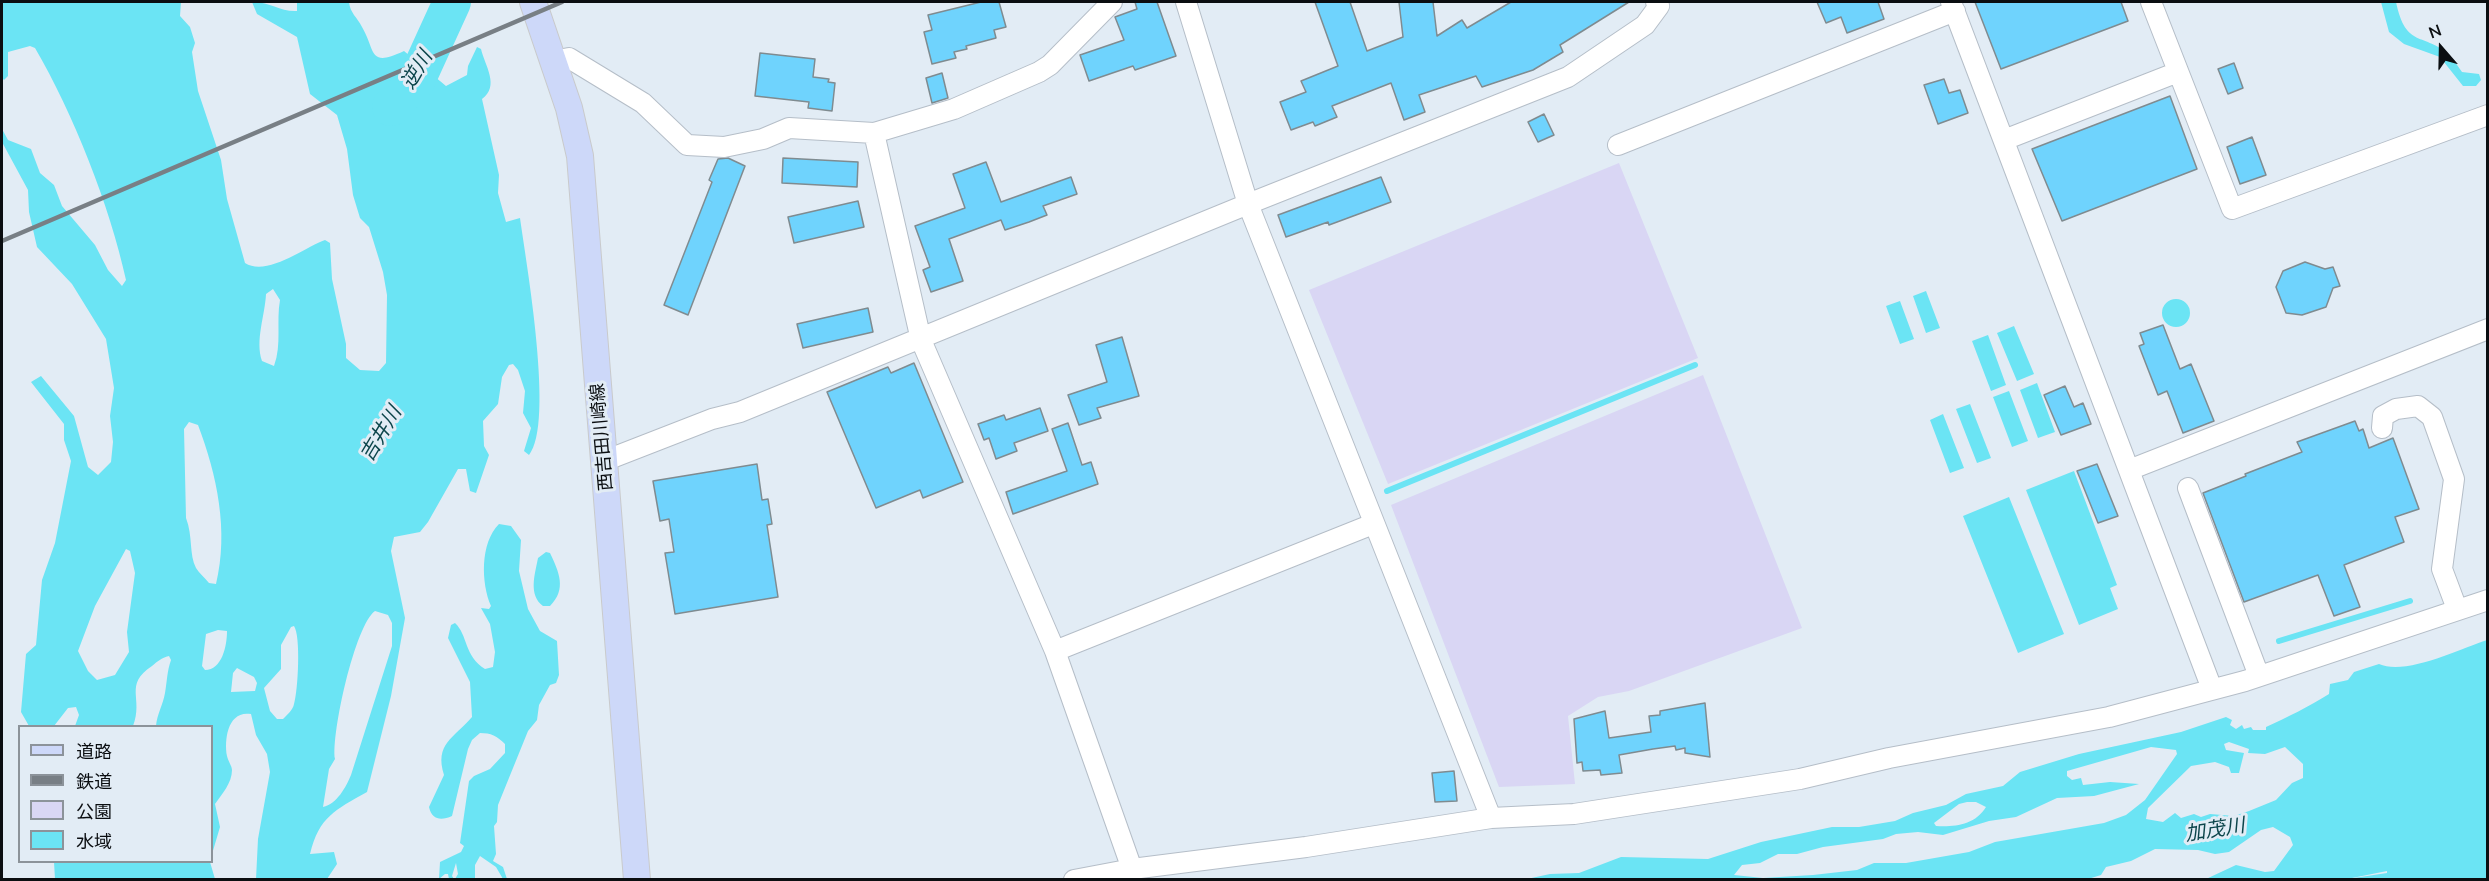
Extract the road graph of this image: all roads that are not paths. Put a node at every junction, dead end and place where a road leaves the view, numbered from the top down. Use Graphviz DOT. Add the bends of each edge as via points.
graph roads {
  1 [pos="533,2"];
  2 [pos="1112,2"];
  3 [pos="1186,2"];
  4 [pos="1656,2"];
  5 [pos="2151,2"];
  6 [pos="1953,6"];
  7 [pos="554,61"];
  8 [pos="2178,72"];
  9 [pos="2487,115"];
  10 [pos="874,133"];
  11 [pos="2004,140"];
  12 [pos="1618,145"];
  13 [pos="1248,204"];
  14 [pos="2487,329"];
  15 [pos="921,340"];
  16 [pos="2382,428"];
  17 [pos="604,461"];
  18 [pos="2129,470"];
  19 [pos="2187,488"];
  20 [pos="1373,524"];
  21 [pos="2487,600"];
  22 [pos="2457,609"];
  23 [pos="1055,651"];
  24 [pos="2259,676"];
  25 [pos="2212,689"];
  26 [pos="1491,818"];
  27 [pos="1132,869"];
  28 [pos="637,879"];
  29 [pos="1074,879"];
  1 -- 7 [label="main road, 西吉田川崎線"];
  2 -- 10 [label="street" via="1039,72 954,109"];
  3 -- 13 [label="street"];
  4 -- 13 [label="street" via="1659,6 1645,25 1568,77"];
  5 -- 8 [label="street"];
  6 -- 11 [label="street"];
  6 -- 12 [label="street"];
  7 -- 10 [label="street" via="569,58 643,103 687,145 724,147 763,139 789,128"];
  7 -- 17 [label="main road, 西吉田川崎線" via="580,156"];
  8 -- 9 [label="street" via="2232,209"];
  8 -- 11 [label="street"];
  10 -- 15 [label="street"];
  11 -- 18 [label="street"];
  13 -- 15 [label="street"];
  13 -- 20 [label="street"];
  14 -- 18 [label="street"];
  15 -- 17 [label="street"];
  15 -- 23 [label="street"];
  16 -- 22 [label="street" via="2383,416 2396,409 2418,406 2432,417 2454,479 2442,569"];
  17 -- 28 [label="main road, 西吉田川崎線"];
  18 -- 25 [label="street"];
  19 -- 24 [label="street"];
  20 -- 23 [label="street"];
  20 -- 26 [label="street"];
  21 -- 22 [label="street"];
  22 -- 24 [label="street"];
  23 -- 27 [label="street"];
  24 -- 25 [label="street"];
  25 -- 26 [label="street" via="2109,717 1889,758 1800,779 1574,814"];
  26 -- 27 [label="street"];
  27 -- 29 [label="street"];
}
